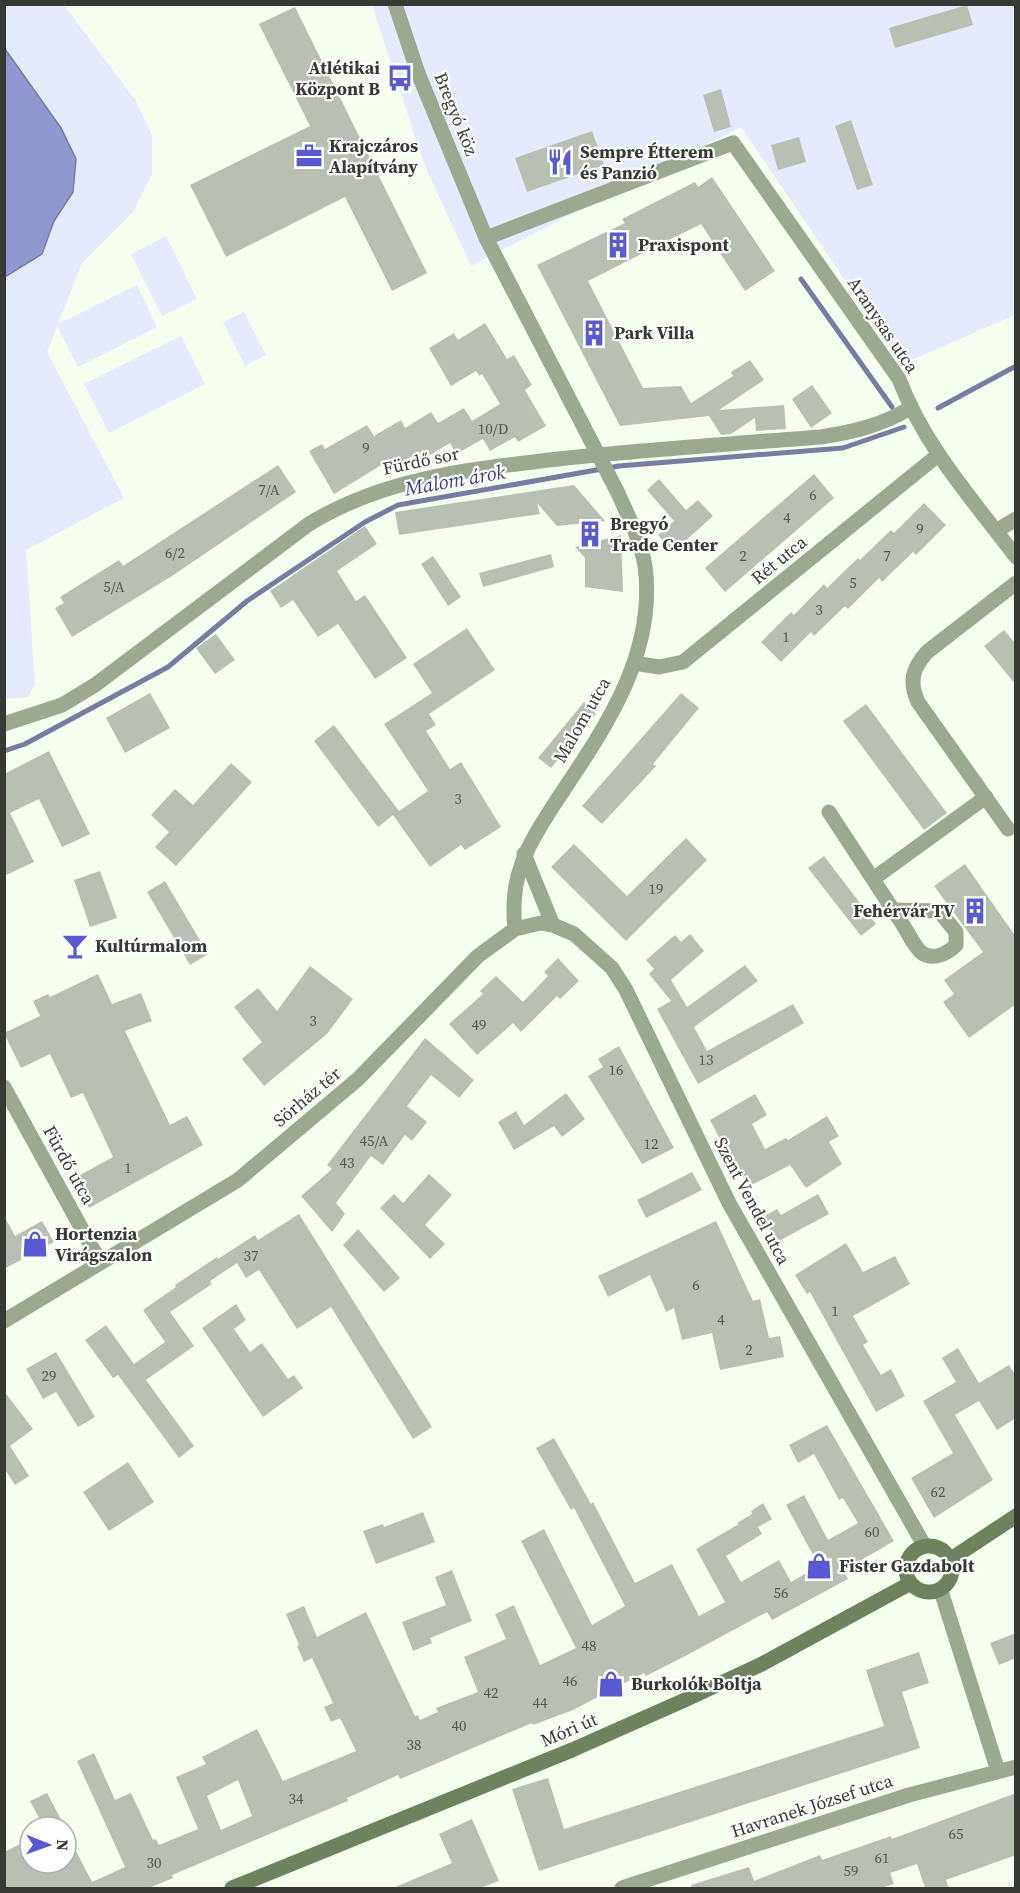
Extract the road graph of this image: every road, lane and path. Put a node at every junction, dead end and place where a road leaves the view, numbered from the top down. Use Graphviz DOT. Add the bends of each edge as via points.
graph roads {
  1 [pos="395,4"];
  2 [pos="486,238"];
  3 [pos="910,408"];
  4 [pos="597,455"];
  5 [pos="938,455"];
  6 [pos="1016,519"];
  7 [pos="996,531"];
  8 [pos="1016,557"];
  9 [pos="1016,583"];
  10 [pos="634,663"];
  11 [pos="4,724"];
  12 [pos="986,797"];
  13 [pos="829,812"];
  14 [pos="1008,829"];
  15 [pos="524,854"];
  16 [pos="873,879"];
  17 [pos="894,910"];
  18 [pos="553,925"];
  19 [pos="515,929"];
  20 [pos="4,1087"];
  21 [pos="100,1262"];
  22 [pos="4,1321"];
  23 [pos="1016,1516"];
  24 [pos="924,1545"];
  25 [pos="951,1559"];
  26 [pos="909,1584"];
  27 [pos="940,1591"];
  28 [pos="1016,1767"];
  29 [pos="998,1771"];
  30 [pos="232,1888"];
  31 [pos="622,1888"];
  1 -- 2 [label="street, Bregyó köz" via="414,63"];
  2 -- 3 [label="street, Aranysas utca" via="733,143 899,379"];
  2 -- 4 [label="street, Bregyó köz"];
  3 -- 4 [label="street, Fürdő sor" via="893,419 821,437"];
  3 -- 5 [label="street, Aranysas utca"];
  4 -- 10 [label="street, Malom utca" via="635,530 644,564 645,609"];
  4 -- 11 [label="street, Fürdő sor" via="459,471 389,486 336,508 95,685 63,705"];
  5 -- 7 [label="street, Aranysas utca"];
  5 -- 10 [label="street, Rét utca" via="683,662 659,668"];
  6 -- 7 [label="street"];
  7 -- 8 [label="street, Aranysas utca"];
  9 -- 12 [label="street" via="927,652 912,676 918,702"];
  10 -- 15 [label="street, Malom utca" via="609,721"];
  12 -- 14 [label="street"];
  12 -- 16 [label="street"];
  13 -- 16 [label="street"];
  15 -- 18 [label="street"];
  15 -- 19 [label="street, Malom utca" via="514,886"];
  16 -- 17 [label="street"];
  18 -- 19 [label="street, Szent Vendel utca" via="530,924"];
  18 -- 24 [label="street, Szent Vendel utca" via="584,940 612,968 626,990 729,1203"];
  19 -- 21 [label="street, Sörház tér" via="478,956 358,1079 238,1180"];
  20 -- 21 [label="street, Fürdő utca"];
  21 -- 22 [label="street"];
  23 -- 25 [label="main road"];
  24 -- 25 [label="main road" via="940,1547"];
  24 -- 26 [label="main road" via="910,1556 905,1569"];
  25 -- 27 [label="main road" via="951,1579"];
  26 -- 27 [label="main road" via="922,1592"];
  26 -- 30 [label="main road, Móri út" via="762,1664 687,1699"];
  27 -- 29 [label="street"];
  28 -- 29 [label="street, Havranek József utca"];
  29 -- 31 [label="street, Havranek József utca" via="899,1798"];
}
